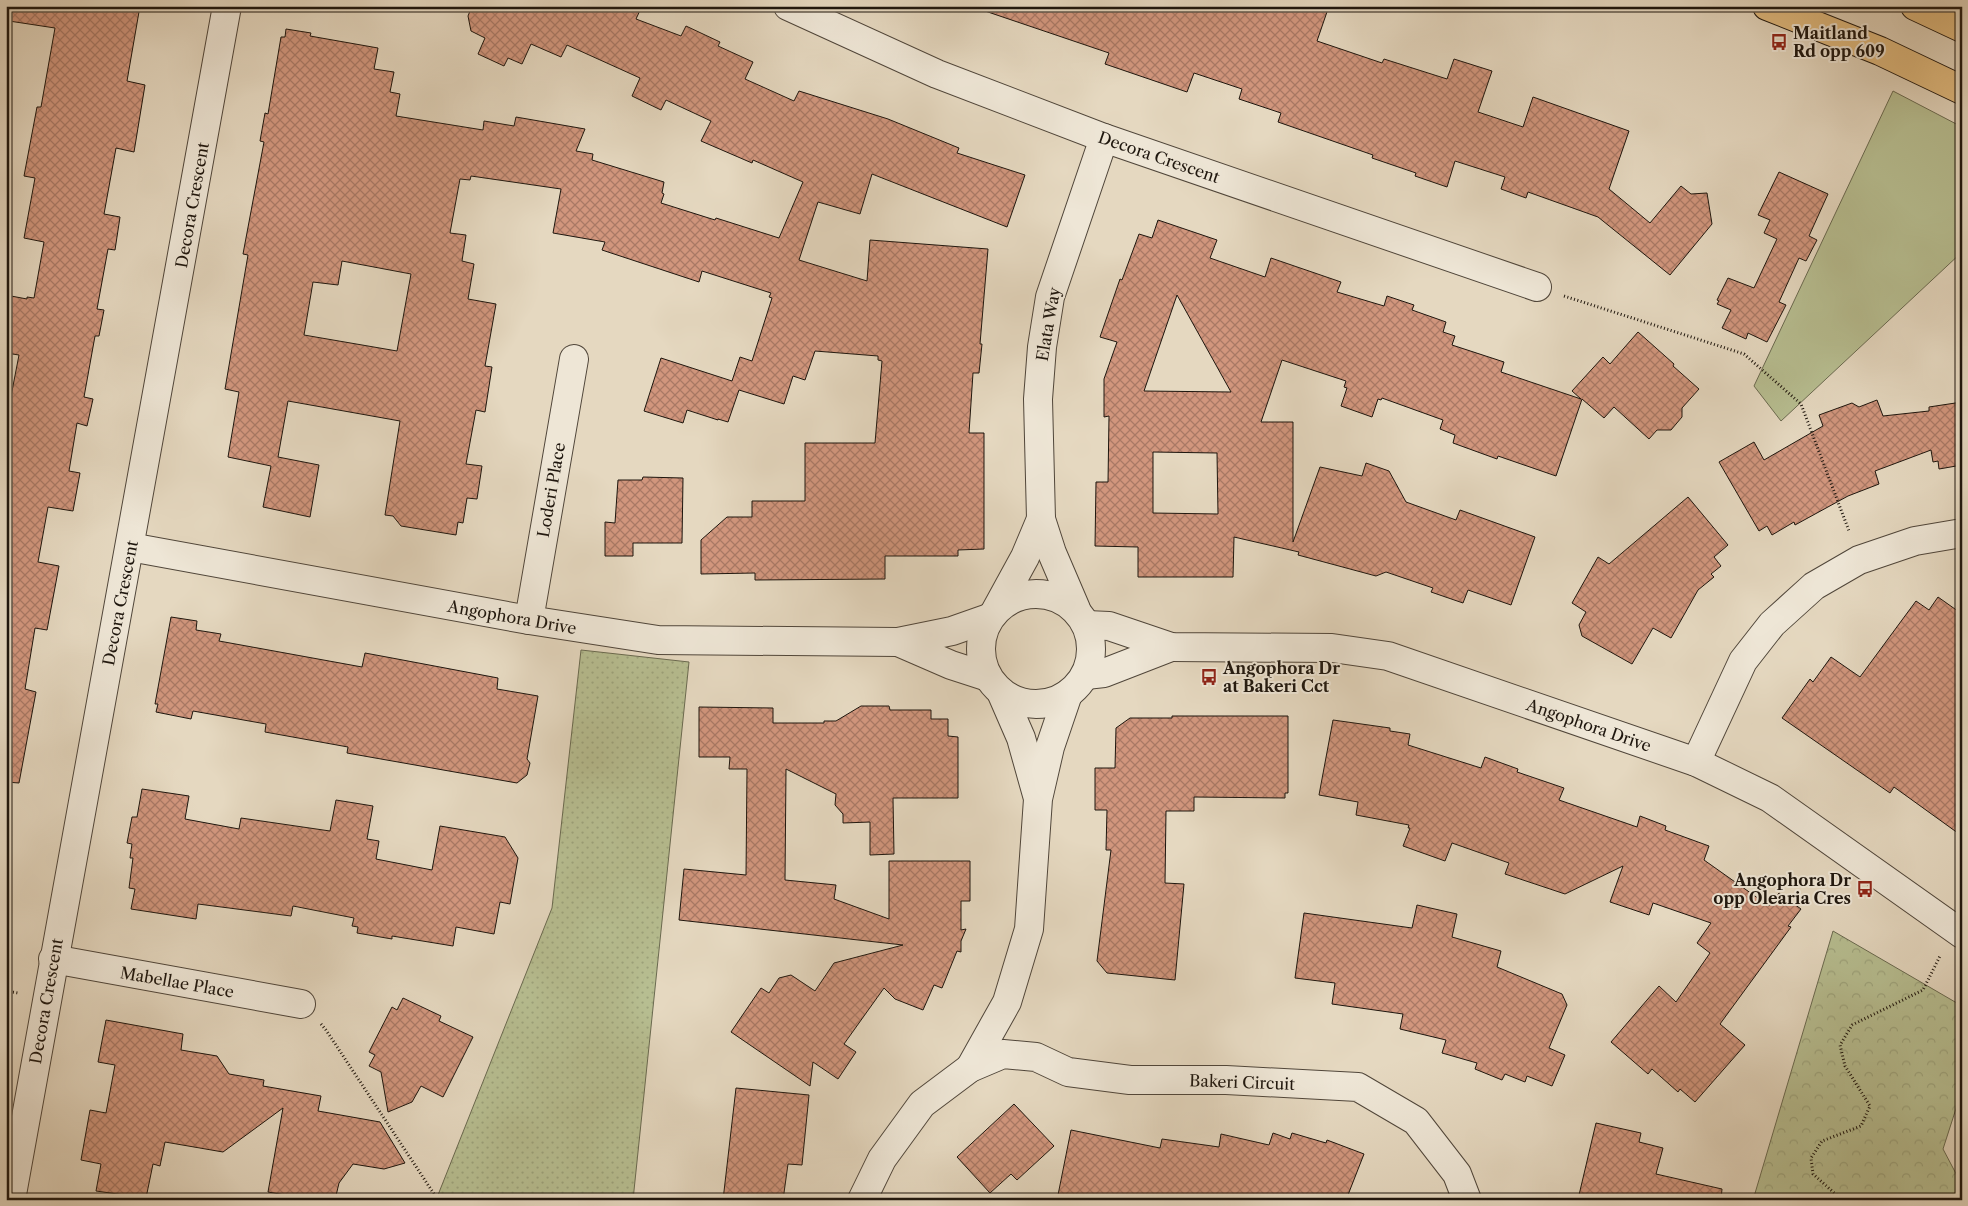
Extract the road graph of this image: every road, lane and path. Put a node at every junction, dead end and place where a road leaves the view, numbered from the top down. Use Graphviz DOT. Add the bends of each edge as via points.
graph roads {
  1 [pos="227,6"];
  2 [pos="788,6"];
  3 [pos="1767,6"];
  4 [pos="1915,6"];
  5 [pos="1962,28"];
  6 [pos="1962,90"];
  7 [pos="1104,138"];
  8 [pos="1537,287"];
  9 [pos="574,359"];
  10 [pos="1041,519"];
  11 [pos="1962,533"];
  12 [pos="130,548"];
  13 [pos="1859,560"];
  14 [pos="993,614"];
  15 [pos="1082,617"];
  16 [pos="529,620"];
  17 [pos="898,642"];
  18 [pos="1171,647"];
  19 [pos="994,684"];
  20 [pos="1077,685"];
  21 [pos="1696,762"];
  22 [pos="1038,799"];
  23 [pos="1958,931"];
  24 [pos="53,959"];
  25 [pos="301,1004"];
  26 [pos="970,1068"];
  27 [pos="11,1200"];
  28 [pos="438,1200"];
  29 [pos="862,1200"];
  30 [pos="1467,1200"];
  31 [pos="1842,1200"];
  1 -- 12 [label="street, Decora Crescent"];
  2 -- 7 [label="street, Decora Crescent" via="937,74"];
  3 -- 6 [label="highway" via="1880,51"];
  4 -- 5 [label="highway"];
  7 -- 8 [label="street, Decora Crescent"];
  7 -- 10 [label="street, Elata Way" via="1050,297 1038,399"];
  8 -- 13 [label="path" via="1744,354 1802,404"];
  9 -- 16 [label="street, Loderi Place"];
  10 -- 14 [label="street, Elata Way"];
  10 -- 15 [label="street, Elata Way" via="1052,553"];
  11 -- 13 [label="street" via="1915,541"];
  12 -- 16 [label="street, Angophora Drive"];
  12 -- 24 [label="street, Decora Crescent"];
  13 -- 21 [label="street" via="1814,586 1772,624 1743,661"];
  14 -- 15 [label="street" via="1012,599 1033,593 1052,595"];
  14 -- 17 [label="street, Angophora Drive" via="952,631"];
  14 -- 19 [label="street" via="982,636 981,655"];
  15 -- 18 [label="street, Angophora Drive"];
  15 -- 20 [label="street" via="1092,644 1092,657"];
  16 -- 17 [label="street, Angophora Drive" via="658,640"];
  17 -- 19 [label="street, Angophora Drive"];
  18 -- 20 [label="street, Angophora Drive"];
  18 -- 21 [label="street, Angophora Drive" via="1332,648 1388,656"];
  19 -- 20 [label="street" via="1016,700 1035,704 1050,703"];
  19 -- 22 [label="street, Bakeri Circuit" via="1021,738"];
  20 -- 22 [label="street, Bakeri Circuit" via="1050,747"];
  21 -- 23 [label="street, Angophora Drive" via="1770,798"];
  22 -- 26 [label="street, Bakeri Circuit" via="1029,929 1007,1002"];
  23 -- 31 [label="path" via="1923,990 1852,1024 1840,1045 1845,1066 1870,1106 1861,1126 1822,1140 1811,1158 1813,1174"];
  24 -- 25 [label="street, Mabellae Place"];
  24 -- 27 [label="street, Decora Crescent"];
  25 -- 28 [label="path" via="326,1030"];
  26 -- 29 [label="street, Bakeri Circuit" via="922,1104 882,1159"];
  26 -- 30 [label="street, Bakeri Circuit" via="1003,1054 1036,1057 1068,1072 1130,1080 1226,1080 1358,1087 1416,1121 1457,1174"];
}
